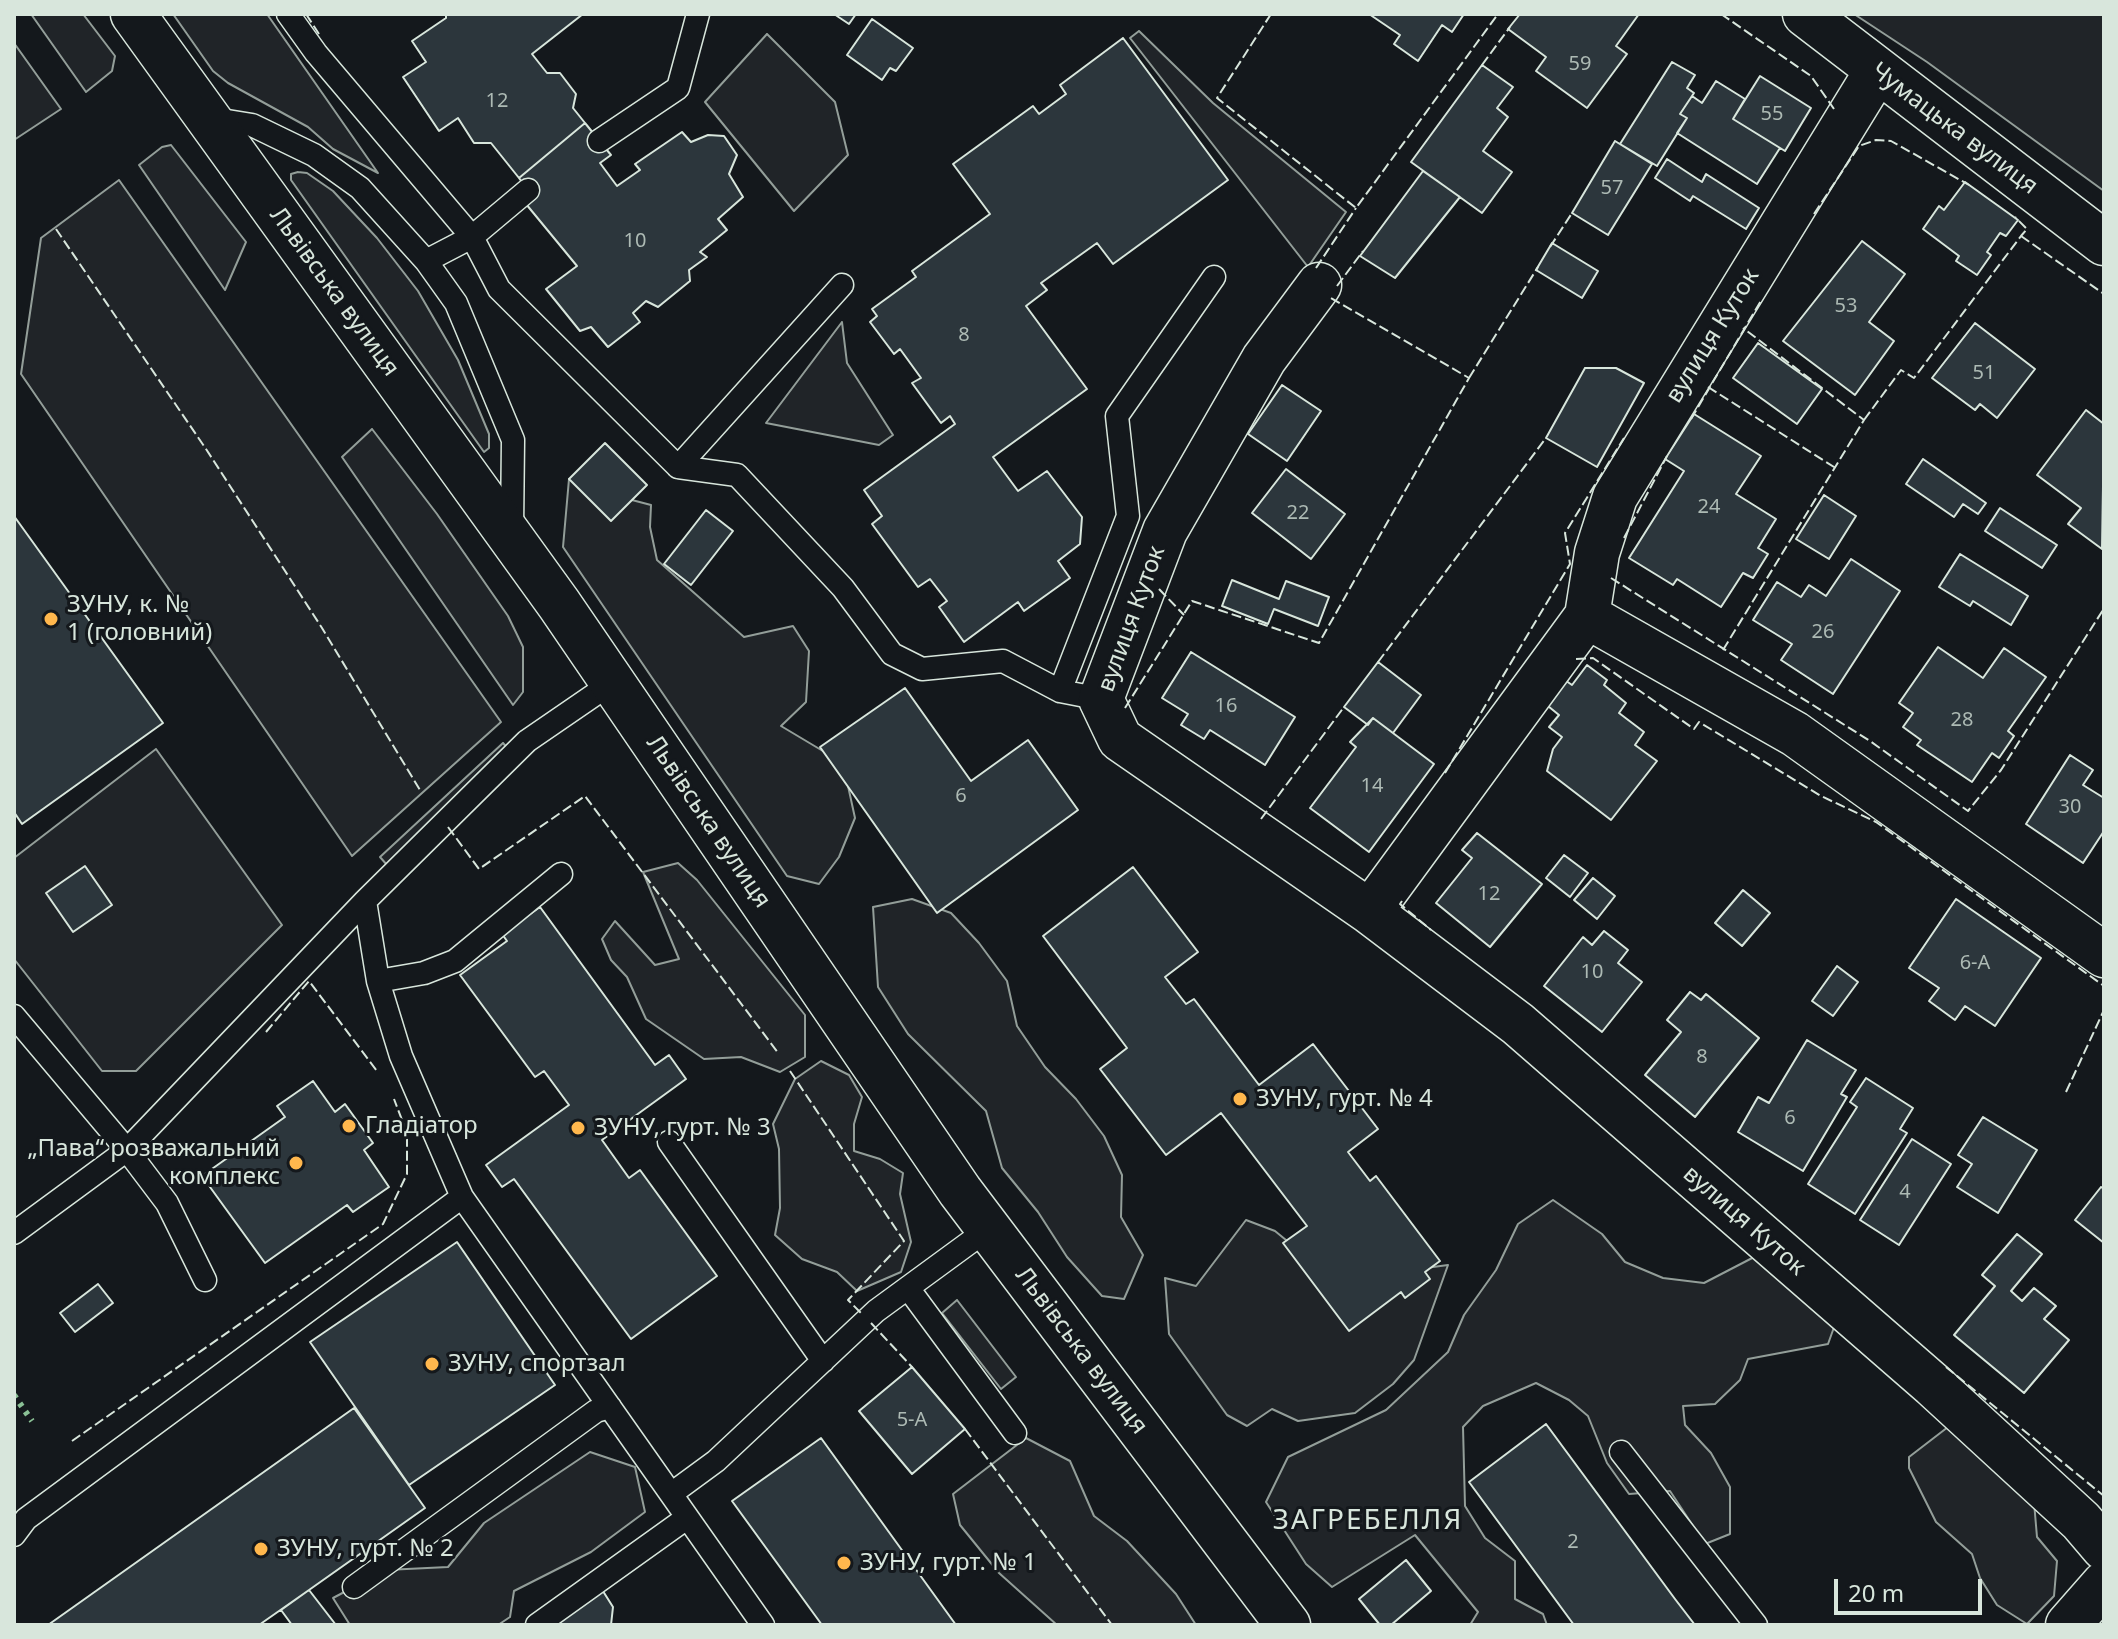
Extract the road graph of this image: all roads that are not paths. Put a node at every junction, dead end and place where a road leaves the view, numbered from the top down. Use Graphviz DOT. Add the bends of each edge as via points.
graph roads {
  1 [pos="133,14"];
  2 [pos="288,14"];
  3 [pos="698,14"];
  4 [pos="1805,14"];
  5 [pos="1877,71"];
  6 [pos="209,118"];
  7 [pos="599,141"];
  8 [pos="528,190"];
  9 [pos="472,237"];
  10 [pos="2104,243"];
  11 [pos="426,261"];
  12 [pos="1214,277"];
  13 [pos="842,285"];
  14 [pos="1319,285"];
  15 [pos="678,467"];
  16 [pos="512,538"];
  17 [pos="1587,616"];
  18 [pos="613,682"];
  19 [pos="1080,695"];
  20 [pos="561,874"];
  21 [pos="365,901"];
  22 [pos="1370,912"];
  23 [pos="2104,955"];
  24 [pos="378,981"];
  25 [pos="14,1016"];
  26 [pos="669,1142"];
  27 [pos="127,1150"];
  28 [pos="462,1197"];
  29 [pos="988,1229"];
  30 [pos="14,1233"];
  31 [pos="205,1280"];
  32 [pos="908,1288"];
  33 [pos="823,1361"];
  34 [pos="610,1407"];
  35 [pos="1015,1433"];
  36 [pos="1621,1452"];
  37 [pos="671,1494"];
  38 [pos="685,1514"];
  39 [pos="14,1535"];
  40 [pos="2104,1548"];
  41 [pos="2104,1584"];
  42 [pos="354,1587"];
  43 [pos="537,1625"];
  44 [pos="763,1625"];
  45 [pos="1288,1625"];
  46 [pos="1756,1625"];
  47 [pos="2068,1625"];
  1 -- 6 [label="street, Львівська вулиця"];
  2 -- 9 [label="lane"];
  3 -- 7 [label="lane" via="678,88"];
  4 -- 5 [label="street, Чумацька вулиця"];
  5 -- 10 [label="street, Чумацька вулиця"];
  5 -- 17 [label="street, вулиця Куток" via="1615,497 1597,553"];
  6 -- 11 [label="lane" via="252,125 314,155 360,188"];
  6 -- 16 [label="street, Львівська вулиця"];
  8 -- 9 [label="lane"];
  9 -- 11 [label="lane"];
  9 -- 15 [label="lane" via="499,289"];
  11 -- 16 [label="lane" via="456,303 513,440"];
  12 -- 19 [label="lane" via="1117,416 1128,516"];
  13 -- 15 [label="lane"];
  14 -- 19 [label="street, вулиця Куток" via="1264,359 1165,531"];
  15 -- 19 [label="lane" via="737,475 843,588 892,654 922,669 1003,661"];
  16 -- 18 [label="street, Львівська вулиця"];
  17 -- 22 [label="street, вулиця Куток"];
  17 -- 23 [label="street" via="1795,734"];
  18 -- 21 [label="lane" via="527,741"];
  18 -- 29 [label="street, Львівська вулиця"];
  19 -- 22 [label="street, вулиця Куток" via="1120,739"];
  20 -- 24 [label="lane" via="455,961"];
  21 -- 24 [label="lane"];
  21 -- 27 [label="lane"];
  22 -- 40 [label="street, вулиця Куток" via="1518,1024 1933,1385"];
  24 -- 28 [label="lane" via="401,1056"];
  25 -- 27 [label="lane"];
  26 -- 33 [label="lane"];
  27 -- 30 [label="lane"];
  27 -- 31 [label="lane" via="167,1203"];
  28 -- 34 [label="lane"];
  28 -- 39 [label="lane" via="26,1519"];
  29 -- 32 [label="lane"];
  29 -- 45 [label="street, Львівська вулиця"];
  32 -- 33 [label="lane"];
  32 -- 35 [label="lane"];
  33 -- 37 [label="lane" via="716,1461"];
  34 -- 37 [label="lane"];
  34 -- 42 [label="lane" via="596,1411"];
  36 -- 46 [label="lane"];
  37 -- 38 [label="lane"];
  38 -- 43 [label="lane"];
  38 -- 44 [label="lane"];
  41 -- 47 [label="street"];
}
